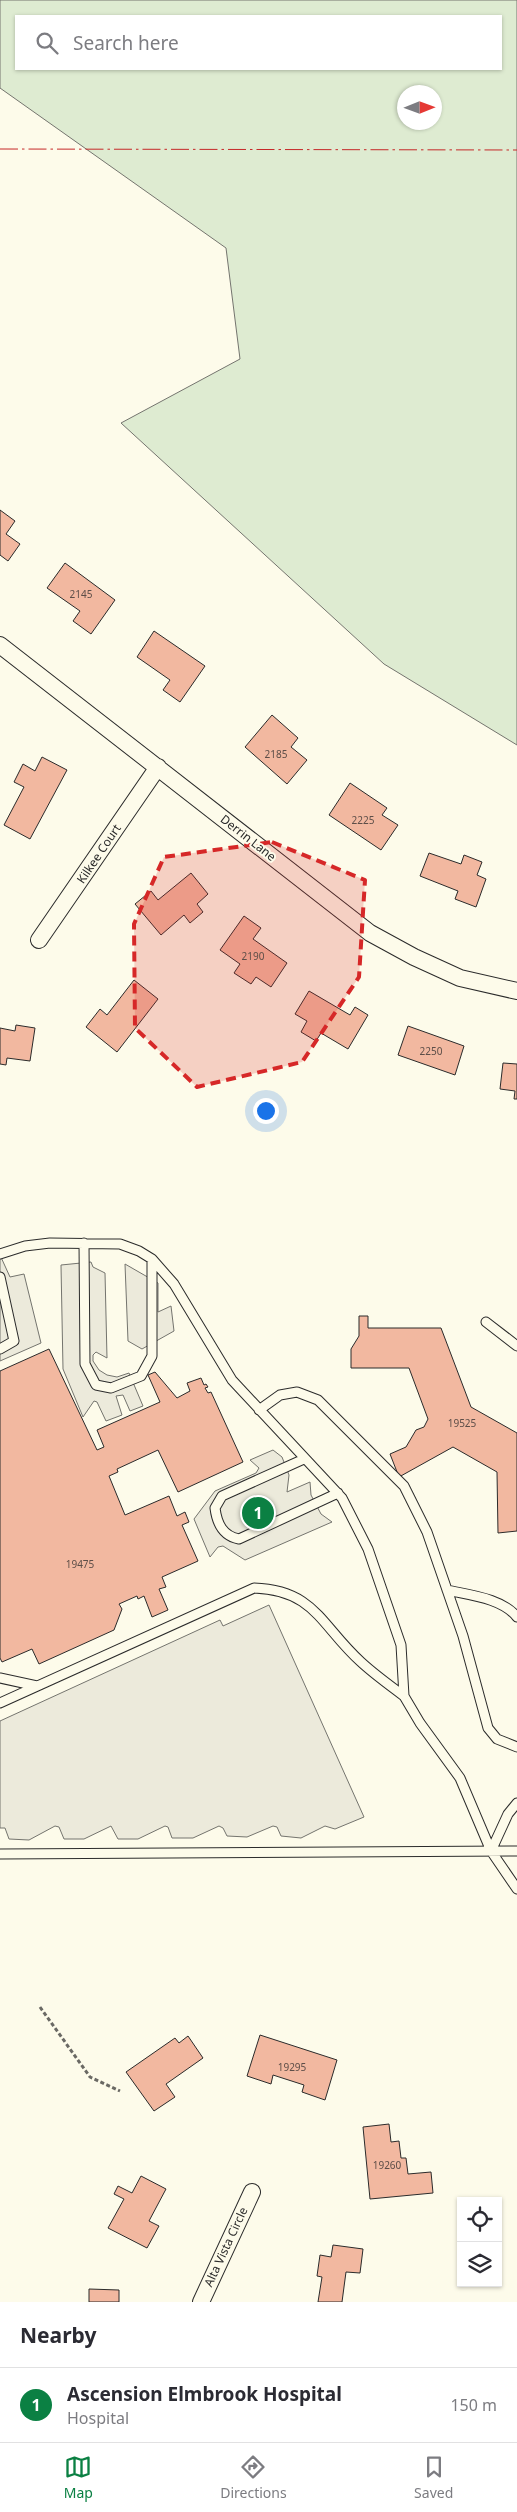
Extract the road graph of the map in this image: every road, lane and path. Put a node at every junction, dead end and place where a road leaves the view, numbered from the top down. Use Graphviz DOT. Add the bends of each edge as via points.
graph roads {
  1 [pos="0,645"];
  2 [pos="158,767"];
  3 [pos="39,940"];
  4 [pos="517,991"];
  5 [pos="84,1243"];
  6 [pos="0,1254"];
  7 [pos="152,1259"];
  8 [pos="0,1277"];
  9 [pos="486,1322"];
  10 [pos="517,1346"];
  11 [pos="0,1348"];
  12 [pos="259,1410"];
  13 [pos="304,1459"];
  14 [pos="338,1493"];
  15 [pos="447,1590"];
  16 [pos="517,1617"];
  17 [pos="0,1678"];
  18 [pos="37,1686"];
  19 [pos="404,1696"];
  20 [pos="0,1703"];
  21 [pos="517,1747"];
  22 [pos="517,1803"];
  23 [pos="517,1851"];
  24 [pos="491,1852"];
  25 [pos="0,1854"];
  26 [pos="517,1889"];
  27 [pos="40,2007"];
  28 [pos="120,2091"];
  29 [pos="252,2192"];
  30 [pos="201,2302"];
  1 -- 2 [label="street, Derrin Lane"];
  2 -- 3 [label="street, Kilkee Court"];
  2 -- 4 [label="street, Derrin Lane" via="370,933 460,978"];
  5 -- 6 [label="lane" via="25,1246"];
  5 -- 7 [label="lane" via="120,1244"];
  5 -- 7 [label="lane" via="85,1364 96,1385 111,1388 140,1376 152,1356"];
  7 -- 12 [label="lane" via="174,1284 232,1380"];
  8 -- 11 [label="lane" via="14,1342"];
  9 -- 10 [label="lane"];
  12 -- 13 [label="lane"];
  12 -- 15 [label="lane" via="280,1395 297,1392 318,1400 404,1486 427,1532"];
  13 -- 14 [label="lane"];
  13 -- 14 [label="lane" via="222,1496 215,1508 224,1533 239,1539"];
  14 -- 19 [label="lane" via="368,1550 388,1604 400,1645"];
  15 -- 16 [label="lane" via="483,1598 512,1611"];
  15 -- 21 [label="lane" via="488,1728 497,1740"];
  17 -- 18 [label="lane"];
  18 -- 19 [label="lane" via="254,1588 272,1588 293,1595 310,1606 360,1662"];
  18 -- 20 [label="lane"];
  19 -- 24 [label="lane" via="460,1778"];
  22 -- 24 [label="lane" via="508,1814"];
  23 -- 24 [label="lane"];
  24 -- 25 [label="lane"];
  24 -- 26 [label="lane"];
  27 -- 28 [label="path" via="90,2077"];
  29 -- 30 [label="street, Alta Vista Circle"];
}
